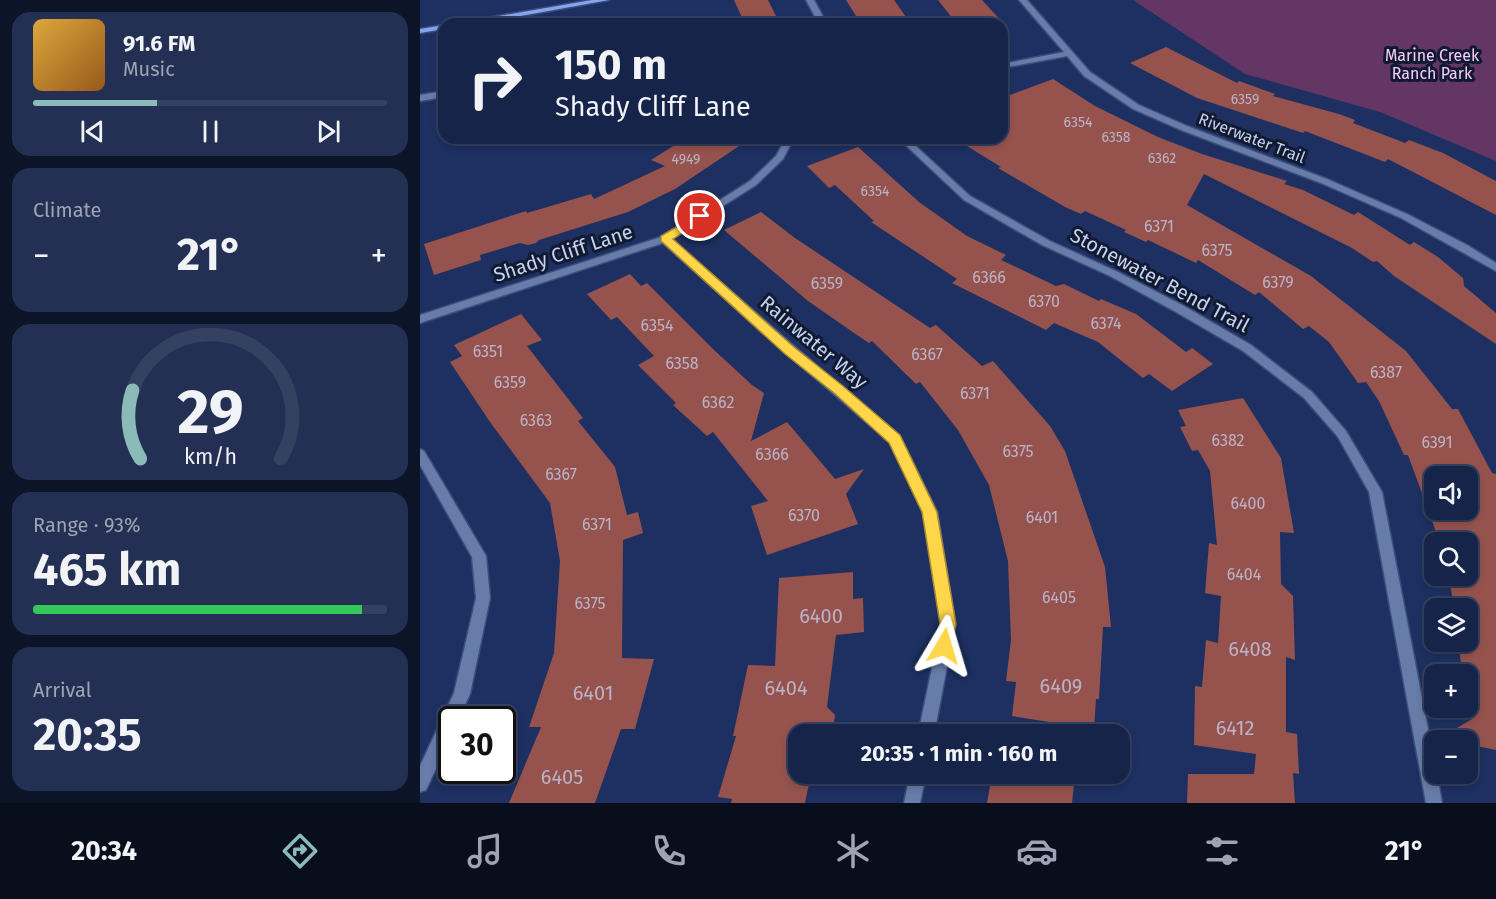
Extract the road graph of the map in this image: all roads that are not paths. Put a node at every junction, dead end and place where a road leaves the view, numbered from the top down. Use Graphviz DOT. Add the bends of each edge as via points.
graph roads {
  1 [pos="605,0"];
  2 [pos="810,0"];
  3 [pos="1023,0"];
  4 [pos="516,18"];
  5 [pos="820,18"];
  6 [pos="438,28"];
  7 [pos="420,31"];
  8 [pos="1070,53"];
  9 [pos="1008,65"];
  10 [pos="438,95"];
  11 [pos="420,98"];
  12 [pos="787,144"];
  13 [pos="908,144"];
  14 [pos="665,239"];
  15 [pos="1496,268"];
  16 [pos="420,319"];
  17 [pos="420,454"];
  18 [pos="928,724"];
  19 [pos="420,784"];
  20 [pos="916,784"];
  21 [pos="912,803"];
  22 [pos="1434,803"];
  1 -- 4 [label="main road"];
  2 -- 5 [label="street"];
  3 -- 8 [label="street, Riverwater Trail"];
  6 -- 7 [label="main road"];
  8 -- 9 [label="street"];
  8 -- 15 [label="street, Riverwater Trail" via="1087,74 1136,107 1404,216"];
  10 -- 11 [label="street"];
  12 -- 14 [label="street, Shady Cliff Lane" via="780,157 753,183"];
  13 -- 22 [label="street, Stonewater Bend Trail" via="967,198 1247,348 1308,395 1342,434 1375,492"];
  14 -- 16 [label="street, Shady Cliff Lane"];
  14 -- 18 [label="street, Rainwater Way" via="895,439 930,512 948,624"];
  17 -- 19 [label="street" via="479,556 483,598 462,694"];
  20 -- 21 [label="street"];
}
